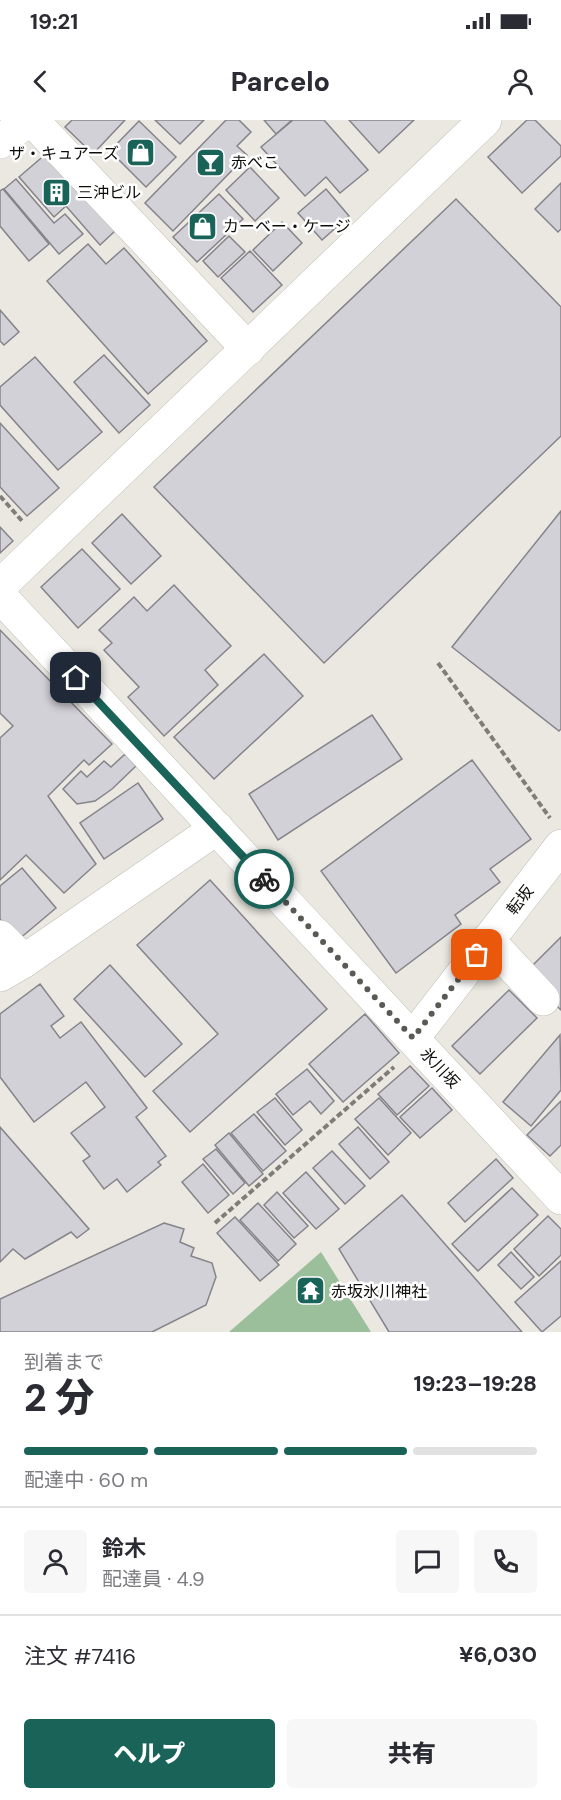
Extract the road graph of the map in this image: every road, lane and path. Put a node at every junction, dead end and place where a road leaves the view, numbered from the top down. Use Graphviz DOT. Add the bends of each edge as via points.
graph roads {
  1 [pos="30,120"];
  2 [pos="485,120"];
  3 [pos="0,142"];
  4 [pos="248,349"];
  5 [pos="0,586"];
  6 [pos="0,596"];
  7 [pos="438,663"];
  8 [pos="217,828"];
  9 [pos="558,835"];
  10 [pos="0,937"];
  11 [pos="488,940"];
  12 [pos="12,968"];
  13 [pos="543,999"];
  14 [pos="416,1042"];
  15 [pos="561,1198"];
  16 [pos="215,1223"];
  1 -- 3 [label="street"];
  1 -- 4 [label="street"];
  2 -- 4 [label="street"];
  4 -- 5 [label="street"];
  6 -- 8 [label="street, 氷川坂"];
  7 -- 9 [label="path"];
  8 -- 12 [label="street"];
  8 -- 14 [label="street, 氷川坂"];
  9 -- 11 [label="street, 転坂"];
  10 -- 12 [label="street"];
  11 -- 13 [label="street"];
  11 -- 14 [label="street, 転坂"];
  14 -- 15 [label="street, 氷川坂"];
  14 -- 16 [label="path"];
}
